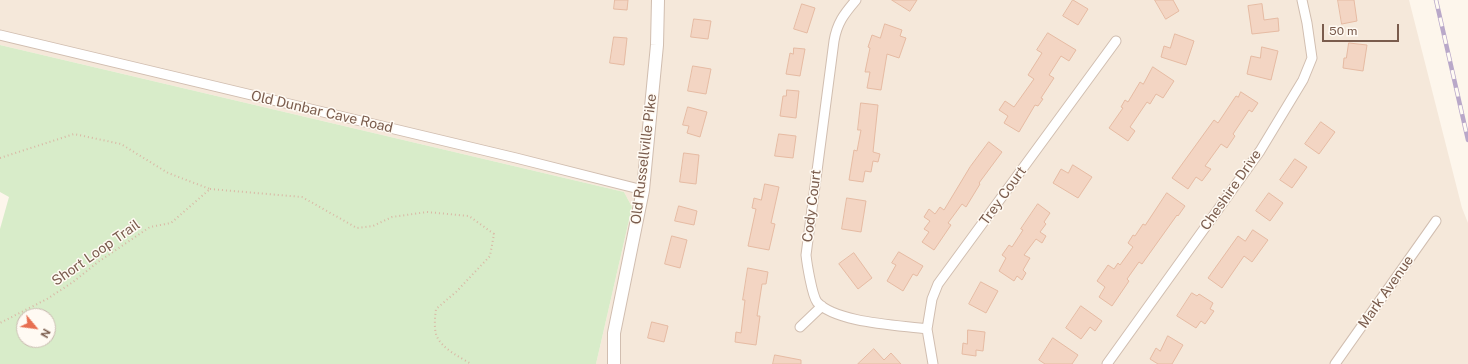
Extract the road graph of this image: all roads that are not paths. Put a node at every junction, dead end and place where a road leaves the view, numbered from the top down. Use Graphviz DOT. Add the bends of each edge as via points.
graph roads {
  1 [pos="658,0"];
  2 [pos="856,0"];
  3 [pos="1302,0"];
  4 [pos="0,35"];
  5 [pos="1116,41"];
  6 [pos="643,190"];
  7 [pos="1436,221"];
  8 [pos="822,306"];
  9 [pos="800,327"];
  10 [pos="927,328"];
  11 [pos="614,364"];
  12 [pos="933,364"];
  13 [pos="1107,364"];
  14 [pos="1335,364"];
  1 -- 6 [label="street, Old Russellville Pike" via="657,45"];
  2 -- 8 [label="street, Cody Court" via="840,19 835,36 806,255 807,272 816,301"];
  3 -- 13 [label="street, Cheshire Drive" via="1312,58 1303,80 1260,151"];
  4 -- 6 [label="street, Old Dunbar Cave Road"];
  5 -- 10 [label="street, Trey Court" via="938,284 932,299"];
  6 -- 11 [label="street, Old Russellville Pike" via="614,333"];
  7 -- 14 [label="street, Mark Avenue"];
  8 -- 9 [label="street"];
  8 -- 10 [label="street" via="846,318"];
  10 -- 12 [label="street, Trey Court"];
}
